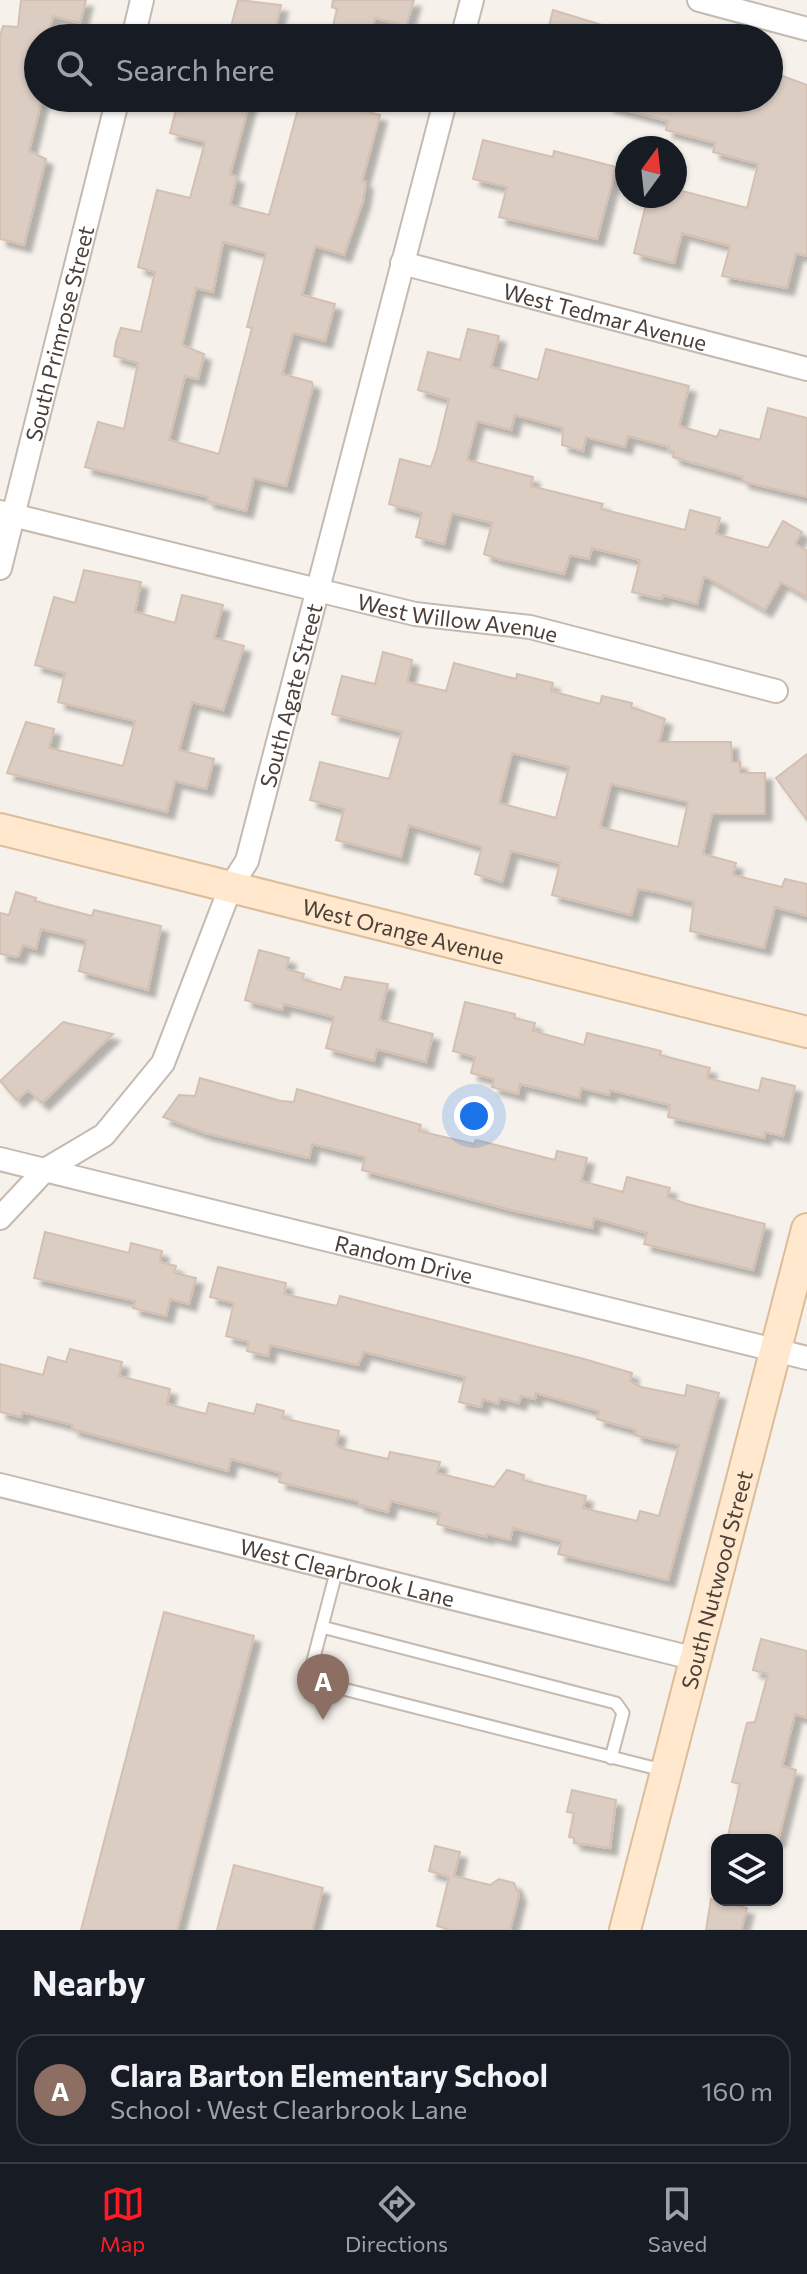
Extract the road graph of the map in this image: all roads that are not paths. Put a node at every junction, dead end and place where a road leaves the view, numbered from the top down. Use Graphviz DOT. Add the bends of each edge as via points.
graph roads {
  1 [pos="142,0"];
  2 [pos="472,0"];
  3 [pos="699,0"];
  4 [pos="136,24"];
  5 [pos="466,24"];
  6 [pos="807,29"];
  7 [pos="114,112"];
  8 [pos="442,112"];
  9 [pos="402,263"];
  10 [pos="807,369"];
  11 [pos="7,514"];
  12 [pos="0,568"];
  13 [pos="318,589"];
  14 [pos="776,691"];
  15 [pos="0,829"];
  16 [pos="231,886"];
  17 [pos="807,1032"];
  18 [pos="0,1159"];
  19 [pos="45,1170"];
  20 [pos="0,1218"];
  21 [pos="807,1229"];
  22 [pos="776,1351"];
  23 [pos="807,1358"];
  24 [pos="0,1485"];
  25 [pos="337,1569"];
  26 [pos="322,1627"];
  27 [pos="696,1659"];
  28 [pos="611,1758"];
  29 [pos="666,1771"];
  30 [pos="625,1930"];
  1 -- 4 [label="street"];
  2 -- 5 [label="street"];
  3 -- 6 [label="street"];
  7 -- 11 [label="street, South Primrose Street"];
  8 -- 9 [label="street, South Agate Street"];
  9 -- 10 [label="street, West Tedmar Avenue"];
  9 -- 13 [label="street, South Agate Street"];
  11 -- 12 [label="street, South Primrose Street"];
  11 -- 13 [label="street, West Willow Avenue"];
  13 -- 14 [label="street, West Willow Avenue" via="415,614 530,627"];
  13 -- 16 [label="street, South Agate Street" via="247,861"];
  15 -- 16 [label="street, West Orange Avenue"];
  16 -- 17 [label="street, West Orange Avenue"];
  16 -- 19 [label="street, South Agate Street" via="163,1063 104,1135"];
  18 -- 19 [label="street, Random Drive"];
  19 -- 20 [label="street, South Agate Street"];
  19 -- 22 [label="street, Random Drive"];
  21 -- 22 [label="street, South Nutwood Street"];
  22 -- 23 [label="street, Random Drive"];
  22 -- 27 [label="street, South Nutwood Street"];
  24 -- 25 [label="street, West Clearbrook Lane"];
  25 -- 26 [label="lane"];
  25 -- 27 [label="street, West Clearbrook Lane"];
  26 -- 28 [label="lane" via="616,1703 623,1713"];
  26 -- 28 [label="lane" via="308,1680"];
  27 -- 29 [label="street, South Nutwood Street"];
  28 -- 29 [label="lane"];
  29 -- 30 [label="street, South Nutwood Street"];
}
